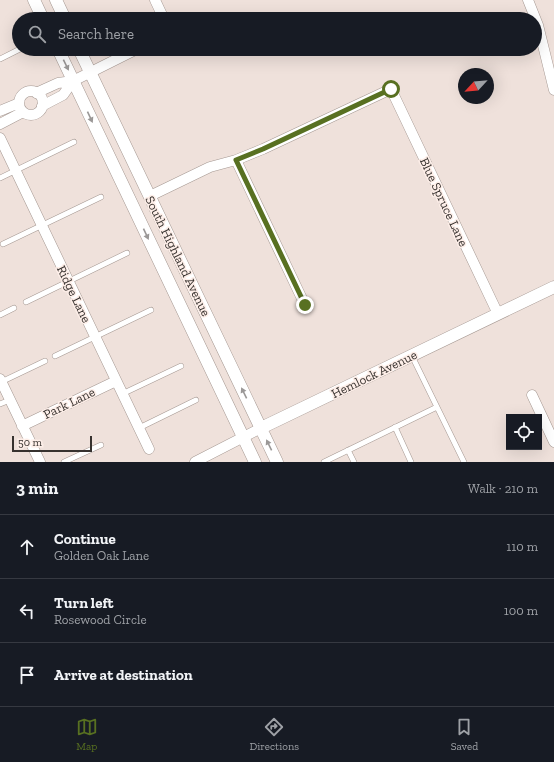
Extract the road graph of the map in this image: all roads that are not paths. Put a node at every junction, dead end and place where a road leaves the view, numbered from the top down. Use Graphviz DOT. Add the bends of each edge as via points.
graph roads {
  1 [pos="34,0"];
  2 [pos="56,0"];
  3 [pos="155,0"];
  4 [pos="528,0"];
  5 [pos="40,12"];
  6 [pos="62,12"];
  7 [pos="161,12"];
  8 [pos="533,12"];
  9 [pos="542,41"];
  10 [pos="12,53"];
  11 [pos="62,56"];
  12 [pos="82,56"];
  13 [pos="123,56"];
  14 [pos="0,59"];
  15 [pos="90,72"];
  16 [pos="74,81"];
  17 [pos="554,90"];
  18 [pos="36,93"];
  19 [pos="19,103"];
  20 [pos="42,106"];
  21 [pos="0,111"];
  22 [pos="23,112"];
  23 [pos="0,124"];
  24 [pos="0,138"];
  25 [pos="74,142"];
  26 [pos="236,160"];
  27 [pos="16,170"];
  28 [pos="0,178"];
  29 [pos="150,196"];
  30 [pos="101,197"];
  31 [pos="42,226"];
  32 [pos="3,244"];
  33 [pos="127,253"];
  34 [pos="68,281"];
  35 [pos="554,287"];
  36 [pos="26,302"];
  37 [pos="305,305"];
  38 [pos="14,308"];
  39 [pos="152,310"];
  40 [pos="498,314"];
  41 [pos="0,315"];
  42 [pos="95,337"];
  43 [pos="55,356"];
  44 [pos="412,356"];
  45 [pos="45,361"];
  46 [pos="181,366"];
  47 [pos="1,381"];
  48 [pos="116,381"];
  49 [pos="122,394"];
  50 [pos="532,395"];
  51 [pos="10,400"];
  52 [pos="196,400"];
  53 [pos="0,404"];
  54 [pos="437,407"];
  55 [pos="22,426"];
  56 [pos="395,427"];
  57 [pos="139,428"];
  58 [pos="261,428"];
  59 [pos="243,438"];
  60 [pos="554,442"];
  61 [pos="101,445"];
  62 [pos="149,450"];
  63 [pos="348,450"];
  64 [pos="200,461"];
  65 [pos="40,462"];
  66 [pos="64,462"];
  67 [pos="255,462"];
  68 [pos="277,462"];
  69 [pos="324,462"];
  70 [pos="354,462"];
  71 [pos="411,462"];
  72 [pos="464,462"];
  1 -- 5 [label="street"];
  2 -- 6 [label="street"];
  3 -- 7 [label="street"];
  4 -- 8 [label="street"];
  9 -- 17 [label="street"];
  10 -- 14 [label="lane"];
  11 -- 16 [label="street, South Highland Avenue, one-way"];
  12 -- 15 [label="street, South Highland Avenue"];
  13 -- 15 [label="street"];
  15 -- 16 [label="street"];
  15 -- 29 [label="street, South Highland Avenue"];
  16 -- 18 [label="street" via="58,83"];
  16 -- 20 [label="street" via="63,95"];
  16 -- 59 [label="street, South Highland Avenue, one-way"];
  18 -- 19 [label="street" via="25,93"];
  18 -- 20 [label="street" via="42,98"];
  19 -- 21 [label="street"];
  19 -- 22 [label="street"];
  20 -- 22 [label="street" via="34,114"];
  22 -- 23 [label="street"];
  24 -- 27 [label="street, Ridge Lane"];
  25 -- 27 [label="lane"];
  26 -- 29 [label="street" via="210,167"];
  26 -- 37 [label="street"];
  26 -- 40 [label="street, Blue Spruce Lane" via="391,89"];
  27 -- 28 [label="lane"];
  27 -- 31 [label="street, Ridge Lane"];
  58 -- 29 [label="street, South Highland Avenue, one-way"];
  30 -- 31 [label="lane"];
  31 -- 32 [label="lane"];
  31 -- 34 [label="street, Ridge Lane"];
  33 -- 34 [label="lane"];
  34 -- 36 [label="lane"];
  34 -- 42 [label="street, Ridge Lane"];
  35 -- 40 [label="street, Hemlock Avenue"];
  38 -- 41 [label="lane"];
  39 -- 42 [label="lane"];
  40 -- 44 [label="street, Hemlock Avenue"];
  42 -- 43 [label="lane"];
  42 -- 48 [label="street, Ridge Lane"];
  44 -- 54 [label="lane"];
  44 -- 58 [label="street, Hemlock Avenue"];
  45 -- 47 [label="lane"];
  46 -- 49 [label="lane"];
  47 -- 51 [label="street"];
  48 -- 49 [label="street, Ridge Lane"];
  48 -- 55 [label="street, Park Lane"];
  49 -- 57 [label="street, Ridge Lane"];
  50 -- 60 [label="street"];
  51 -- 53 [label="lane"];
  51 -- 55 [label="street"];
  52 -- 57 [label="lane"];
  54 -- 56 [label="lane"];
  54 -- 72 [label="lane"];
  55 -- 65 [label="street"];
  56 -- 63 [label="lane"];
  56 -- 71 [label="lane"];
  57 -- 62 [label="street, Ridge Lane"];
  58 -- 59 [label="street, Hemlock Avenue"];
  68 -- 58 [label="street, South Highland Avenue, one-way"];
  59 -- 64 [label="street, Hemlock Avenue"];
  59 -- 67 [label="street, South Highland Avenue"];
  61 -- 66 [label="lane"];
  63 -- 69 [label="lane"];
  63 -- 70 [label="lane"];
}
